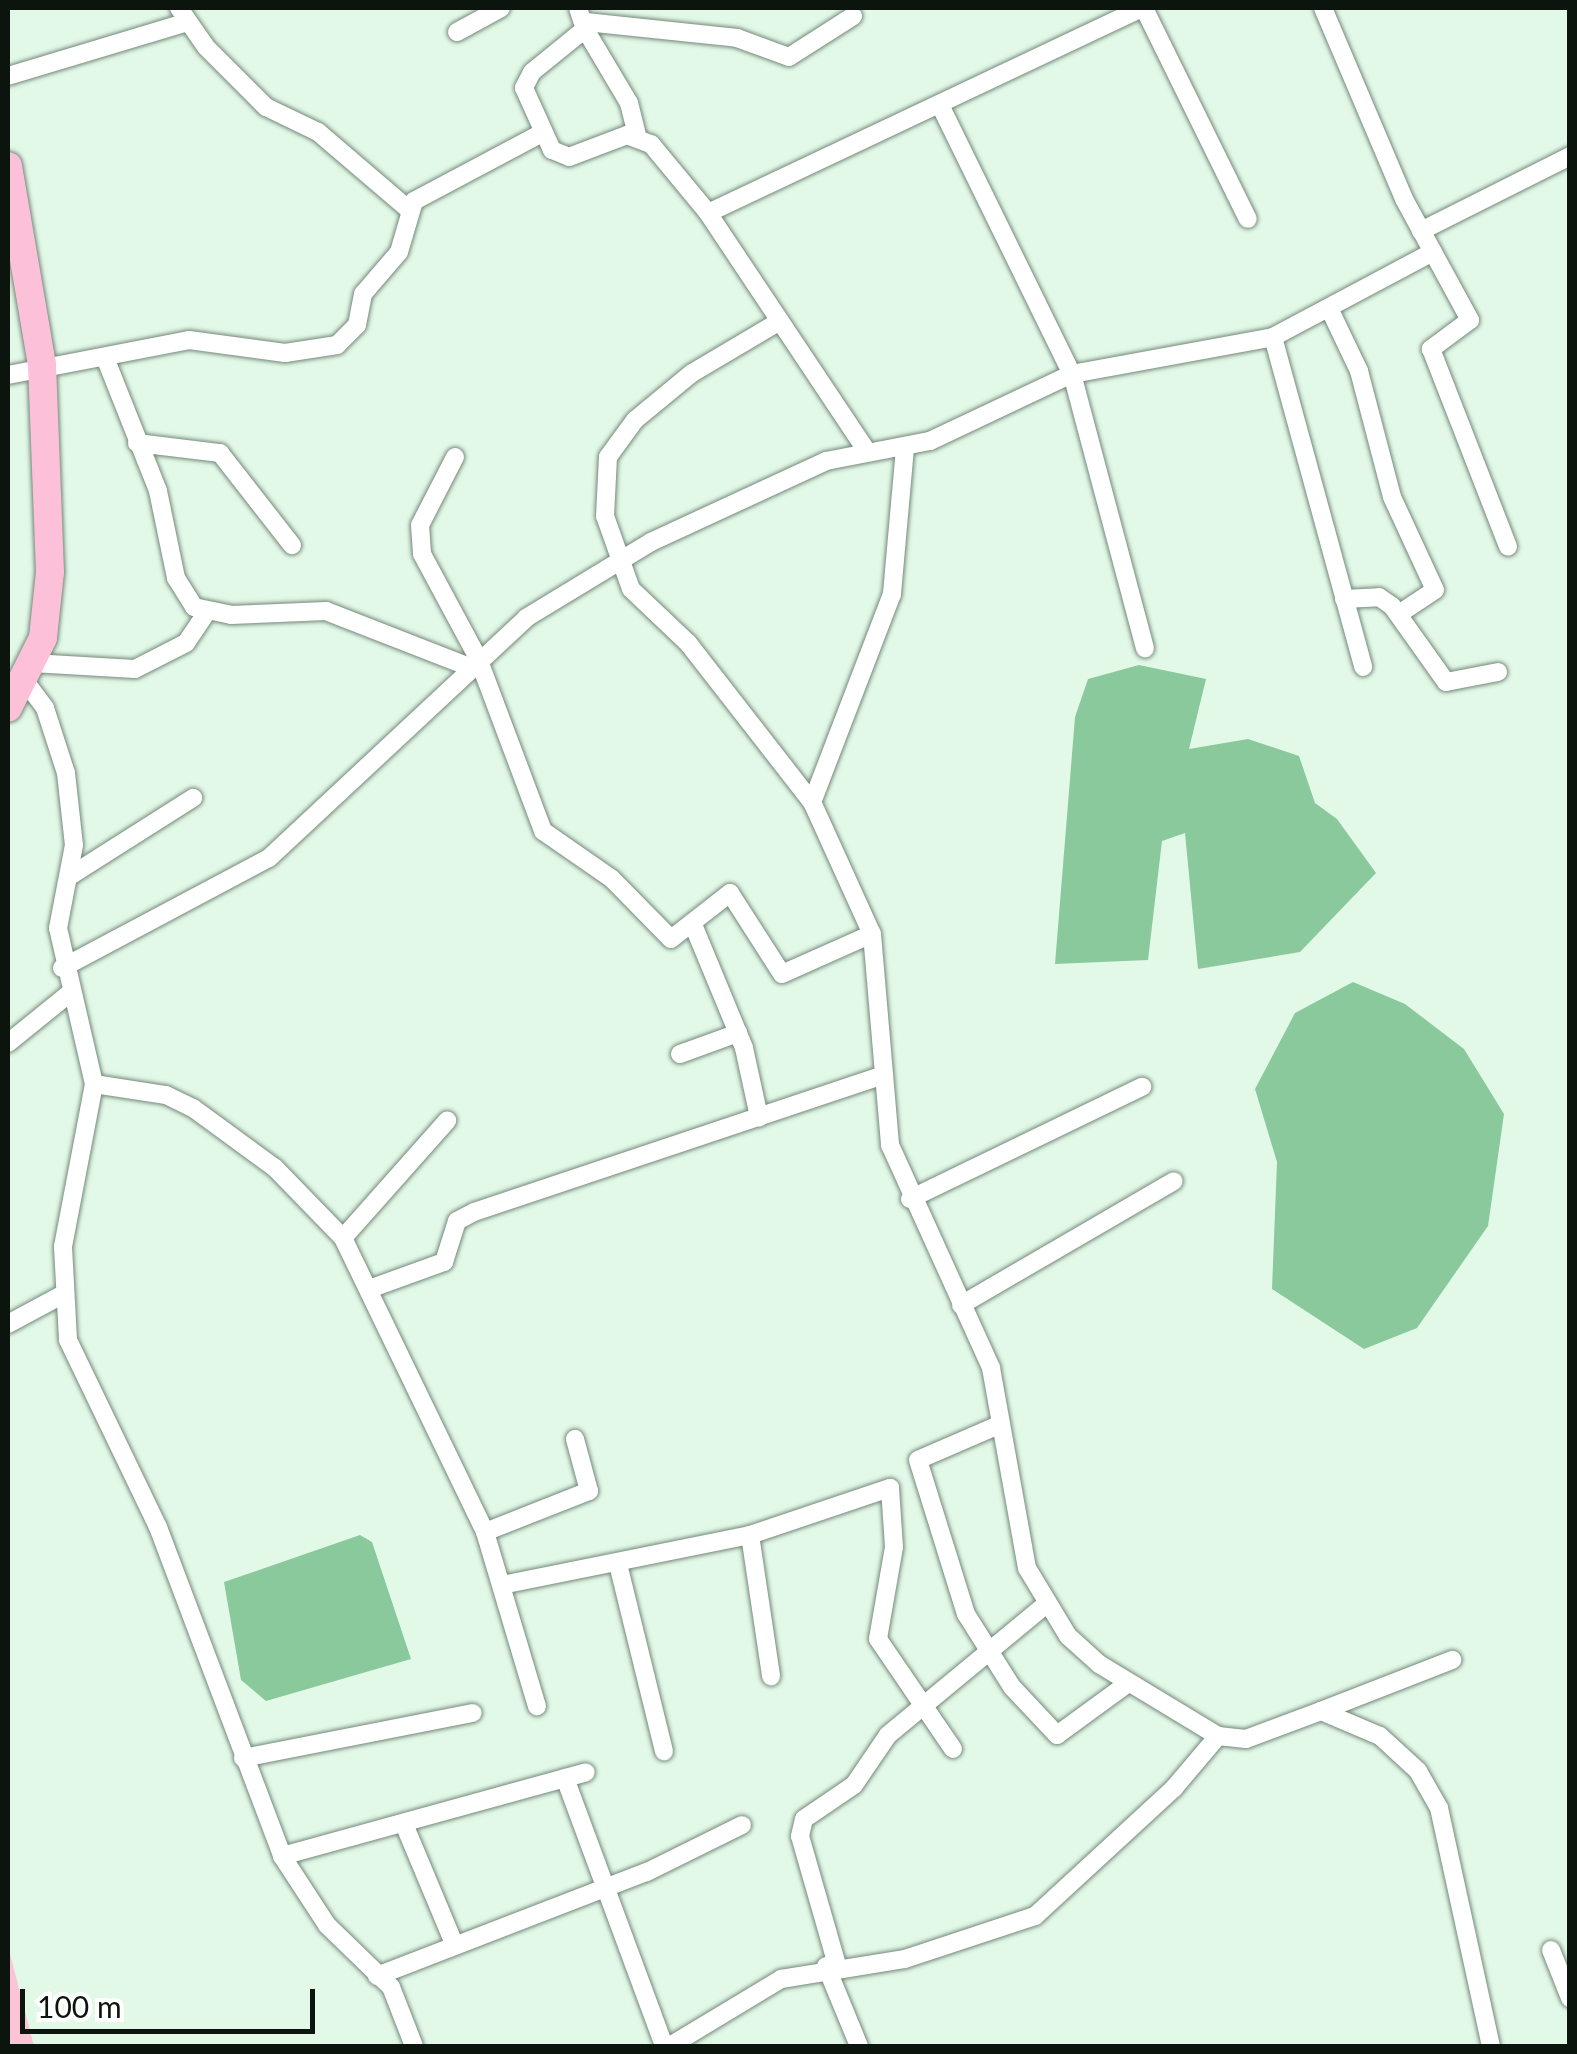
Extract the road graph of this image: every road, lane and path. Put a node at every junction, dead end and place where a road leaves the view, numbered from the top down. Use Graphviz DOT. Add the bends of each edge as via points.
graph roads {
  1 [pos="501,8"];
  2 [pos="1143,8"];
  3 [pos="1323,8"];
  4 [pos="184,15"];
  5 [pos="586,16"];
  6 [pos="853,16"];
  7 [pos="457,32"];
  8 [pos="8,76"];
  9 [pos="942,108"];
  10 [pos="542,134"];
  11 [pos="638,134"];
  12 [pos="1570,156"];
  13 [pos="8,166"];
  14 [pos="408,209"];
  15 [pos="708,213"];
  16 [pos="1248,219"];
  17 [pos="1421,231"];
  18 [pos="1432,252"];
  19 [pos="1329,308"];
  20 [pos="780,321"];
  21 [pos="1273,337"];
  22 [pos="106,360"];
  23 [pos="42,364"];
  24 [pos="1072,374"];
  25 [pos="8,375"];
  26 [pos="137,443"];
  27 [pos="905,448"];
  28 [pos="867,452"];
  29 [pos="455,457"];
  30 [pos="292,544"];
  31 [pos="1508,547"];
  32 [pos="617,562"];
  33 [pos="1344,599"];
  34 [pos="207,612"];
  35 [pos="1399,614"];
  36 [pos="1145,648"];
  37 [pos="474,662"];
  38 [pos="1364,668"];
  39 [pos="28,672"];
  40 [pos="1498,672"];
  41 [pos="8,708"];
  42 [pos="193,798"];
  43 [pos="812,802"];
  44 [pos="70,876"];
  45 [pos="694,926"];
  46 [pos="872,934"];
  47 [pos="62,968"];
  48 [pos="70,993"];
  49 [pos="738,1033"];
  50 [pos="8,1043"];
  51 [pos="680,1054"];
  52 [pos="880,1076"];
  53 [pos="94,1084"];
  54 [pos="1142,1088"];
  55 [pos="760,1117"];
  56 [pos="448,1121"];
  57 [pos="1174,1181"];
  58 [pos="910,1199"];
  59 [pos="343,1238"];
  60 [pos="372,1288"];
  61 [pos="60,1296"];
  62 [pos="961,1306"];
  63 [pos="8,1324"];
  64 [pos="1001,1424"];
  65 [pos="576,1439"];
  66 [pos="486,1532"];
  67 [pos="750,1535"];
  68 [pos="618,1564"];
  69 [pos="502,1585"];
  70 [pos="1045,1605"];
  71 [pos="989,1656"];
  72 [pos="1452,1660"];
  73 [pos="771,1676"];
  74 [pos="1127,1684"];
  75 [pos="536,1706"];
  76 [pos="924,1706"];
  77 [pos="1321,1711"];
  78 [pos="473,1713"];
  79 [pos="1218,1736"];
  80 [pos="953,1749"];
  81 [pos="664,1751"];
  82 [pos="244,1758"];
  83 [pos="586,1772"];
  84 [pos="566,1778"];
  85 [pos="404,1824"];
  86 [pos="742,1825"];
  87 [pos="282,1856"];
  88 [pos="606,1887"];
  89 [pos="455,1946"];
  90 [pos="1551,1950"];
  91 [pos="832,1966"];
  92 [pos="377,1976"];
  93 [pos="1570,1998"];
  94 [pos="414,2046"];
  95 [pos="667,2046"];
  96 [pos="859,2046"];
  97 [pos="1491,2046"];
  1 -- 7 [label="street"];
  2 -- 9 [label="street"];
  2 -- 16 [label="street"];
  3 -- 17 [label="street"];
  4 -- 8 [label="street"];
  4 -- 14 [label="street" via="266,107 318,132"];
  5 -- 6 [label="street" via="737,38 790,57"];
  5 -- 10 [label="street" via="526,78 524,97"];
  5 -- 11 [label="street"];
  9 -- 15 [label="street"];
  9 -- 24 [label="street"];
  10 -- 11 [label="street" via="560,157 570,158"];
  10 -- 14 [label="street" via="448,179"];
  11 -- 15 [label="street"];
  12 -- 17 [label="street"];
  13 -- 23 [label="main road"];
  14 -- 22 [label="street" via="399,252 363,294 357,325 337,345 286,354 189,340"];
  15 -- 20 [label="street"];
  17 -- 18 [label="street"];
  18 -- 19 [label="street"];
  18 -- 31 [label="street" via="1470,320 1434,342 1436,366"];
  19 -- 21 [label="street"];
  19 -- 35 [label="street" via="1358,371 1392,497 1435,590"];
  20 -- 28 [label="street"];
  20 -- 32 [label="street" via="661,394 616,441 604,482"];
  21 -- 24 [label="street"];
  21 -- 33 [label="street"];
  22 -- 23 [label="street"];
  22 -- 26 [label="street"];
  23 -- 25 [label="street"];
  23 -- 39 [label="main road" via="50,572"];
  24 -- 27 [label="street"];
  24 -- 36 [label="street"];
  26 -- 30 [label="street" via="220,452"];
  26 -- 34 [label="street" via="164,514 176,578"];
  27 -- 28 [label="street"];
  27 -- 43 [label="street" via="892,594"];
  28 -- 32 [label="street" via="786,478"];
  29 -- 37 [label="street" via="419,539"];
  32 -- 37 [label="street"];
  32 -- 43 [label="street" via="645,608 688,644"];
  33 -- 35 [label="street" via="1380,597"];
  33 -- 38 [label="street"];
  34 -- 37 [label="street" via="326,611"];
  34 -- 39 [label="street" via="186,644 135,669"];
  35 -- 40 [label="street" via="1446,682"];
  37 -- 45 [label="street" via="543,831 621,887 661,936 680,937"];
  37 -- 47 [label="street" via="270,858"];
  39 -- 41 [label="main road"];
  39 -- 44 [label="street" via="61,748 72,813"];
  42 -- 44 [label="street"];
  43 -- 46 [label="street"];
  44 -- 47 [label="street" via="58,928"];
  45 -- 46 [label="street" via="713,900 730,893 782,974"];
  45 -- 49 [label="street"];
  46 -- 52 [label="street"];
  47 -- 48 [label="street"];
  48 -- 50 [label="street"];
  48 -- 53 [label="street"];
  49 -- 51 [label="street"];
  49 -- 55 [label="street"];
  52 -- 55 [label="street"];
  52 -- 58 [label="street" via="890,1145"];
  53 -- 59 [label="street" via="166,1094 194,1108 275,1168"];
  53 -- 61 [label="street"];
  54 -- 58 [label="street"];
  55 -- 60 [label="street" via="474,1212 457,1221 444,1262"];
  56 -- 59 [label="street"];
  57 -- 62 [label="street"];
  58 -- 62 [label="street"];
  59 -- 60 [label="street"];
  60 -- 66 [label="street"];
  61 -- 63 [label="street"];
  61 -- 82 [label="street" via="68,1340 158,1528"];
  62 -- 64 [label="street" via="991,1368"];
  64 -- 70 [label="street" via="1010,1509"];
  64 -- 71 [label="street" via="918,1460 966,1614"];
  65 -- 66 [label="street" via="589,1492"];
  66 -- 69 [label="street"];
  67 -- 68 [label="street"];
  67 -- 73 [label="street"];
  67 -- 76 [label="street" via="890,1488 894,1546 878,1639"];
  68 -- 69 [label="street"];
  68 -- 81 [label="street"];
  69 -- 75 [label="street"];
  70 -- 71 [label="street"];
  70 -- 74 [label="street" via="1068,1636"];
  71 -- 74 [label="street" via="1056,1736"];
  71 -- 76 [label="street"];
  72 -- 77 [label="street"];
  74 -- 79 [label="street"];
  76 -- 80 [label="street"];
  76 -- 91 [label="street" via="888,1735 854,1786 800,1826"];
  77 -- 79 [label="street" via="1246,1739"];
  77 -- 97 [label="street" via="1380,1736 1418,1771 1438,1808"];
  78 -- 82 [label="street"];
  79 -- 91 [label="street" via="1174,1788 1034,1916 905,1959"];
  82 -- 87 [label="street"];
  83 -- 84 [label="street"];
  84 -- 85 [label="street"];
  84 -- 88 [label="street"];
  85 -- 87 [label="street"];
  85 -- 89 [label="street"];
  86 -- 88 [label="street"];
  87 -- 92 [label="street" via="326,1925"];
  88 -- 89 [label="street"];
  88 -- 95 [label="street"];
  89 -- 92 [label="street"];
  90 -- 93 [label="street"];
  91 -- 95 [label="street" via="737,2002"];
  91 -- 96 [label="street"];
  92 -- 94 [label="street" via="403,2006"];
}
